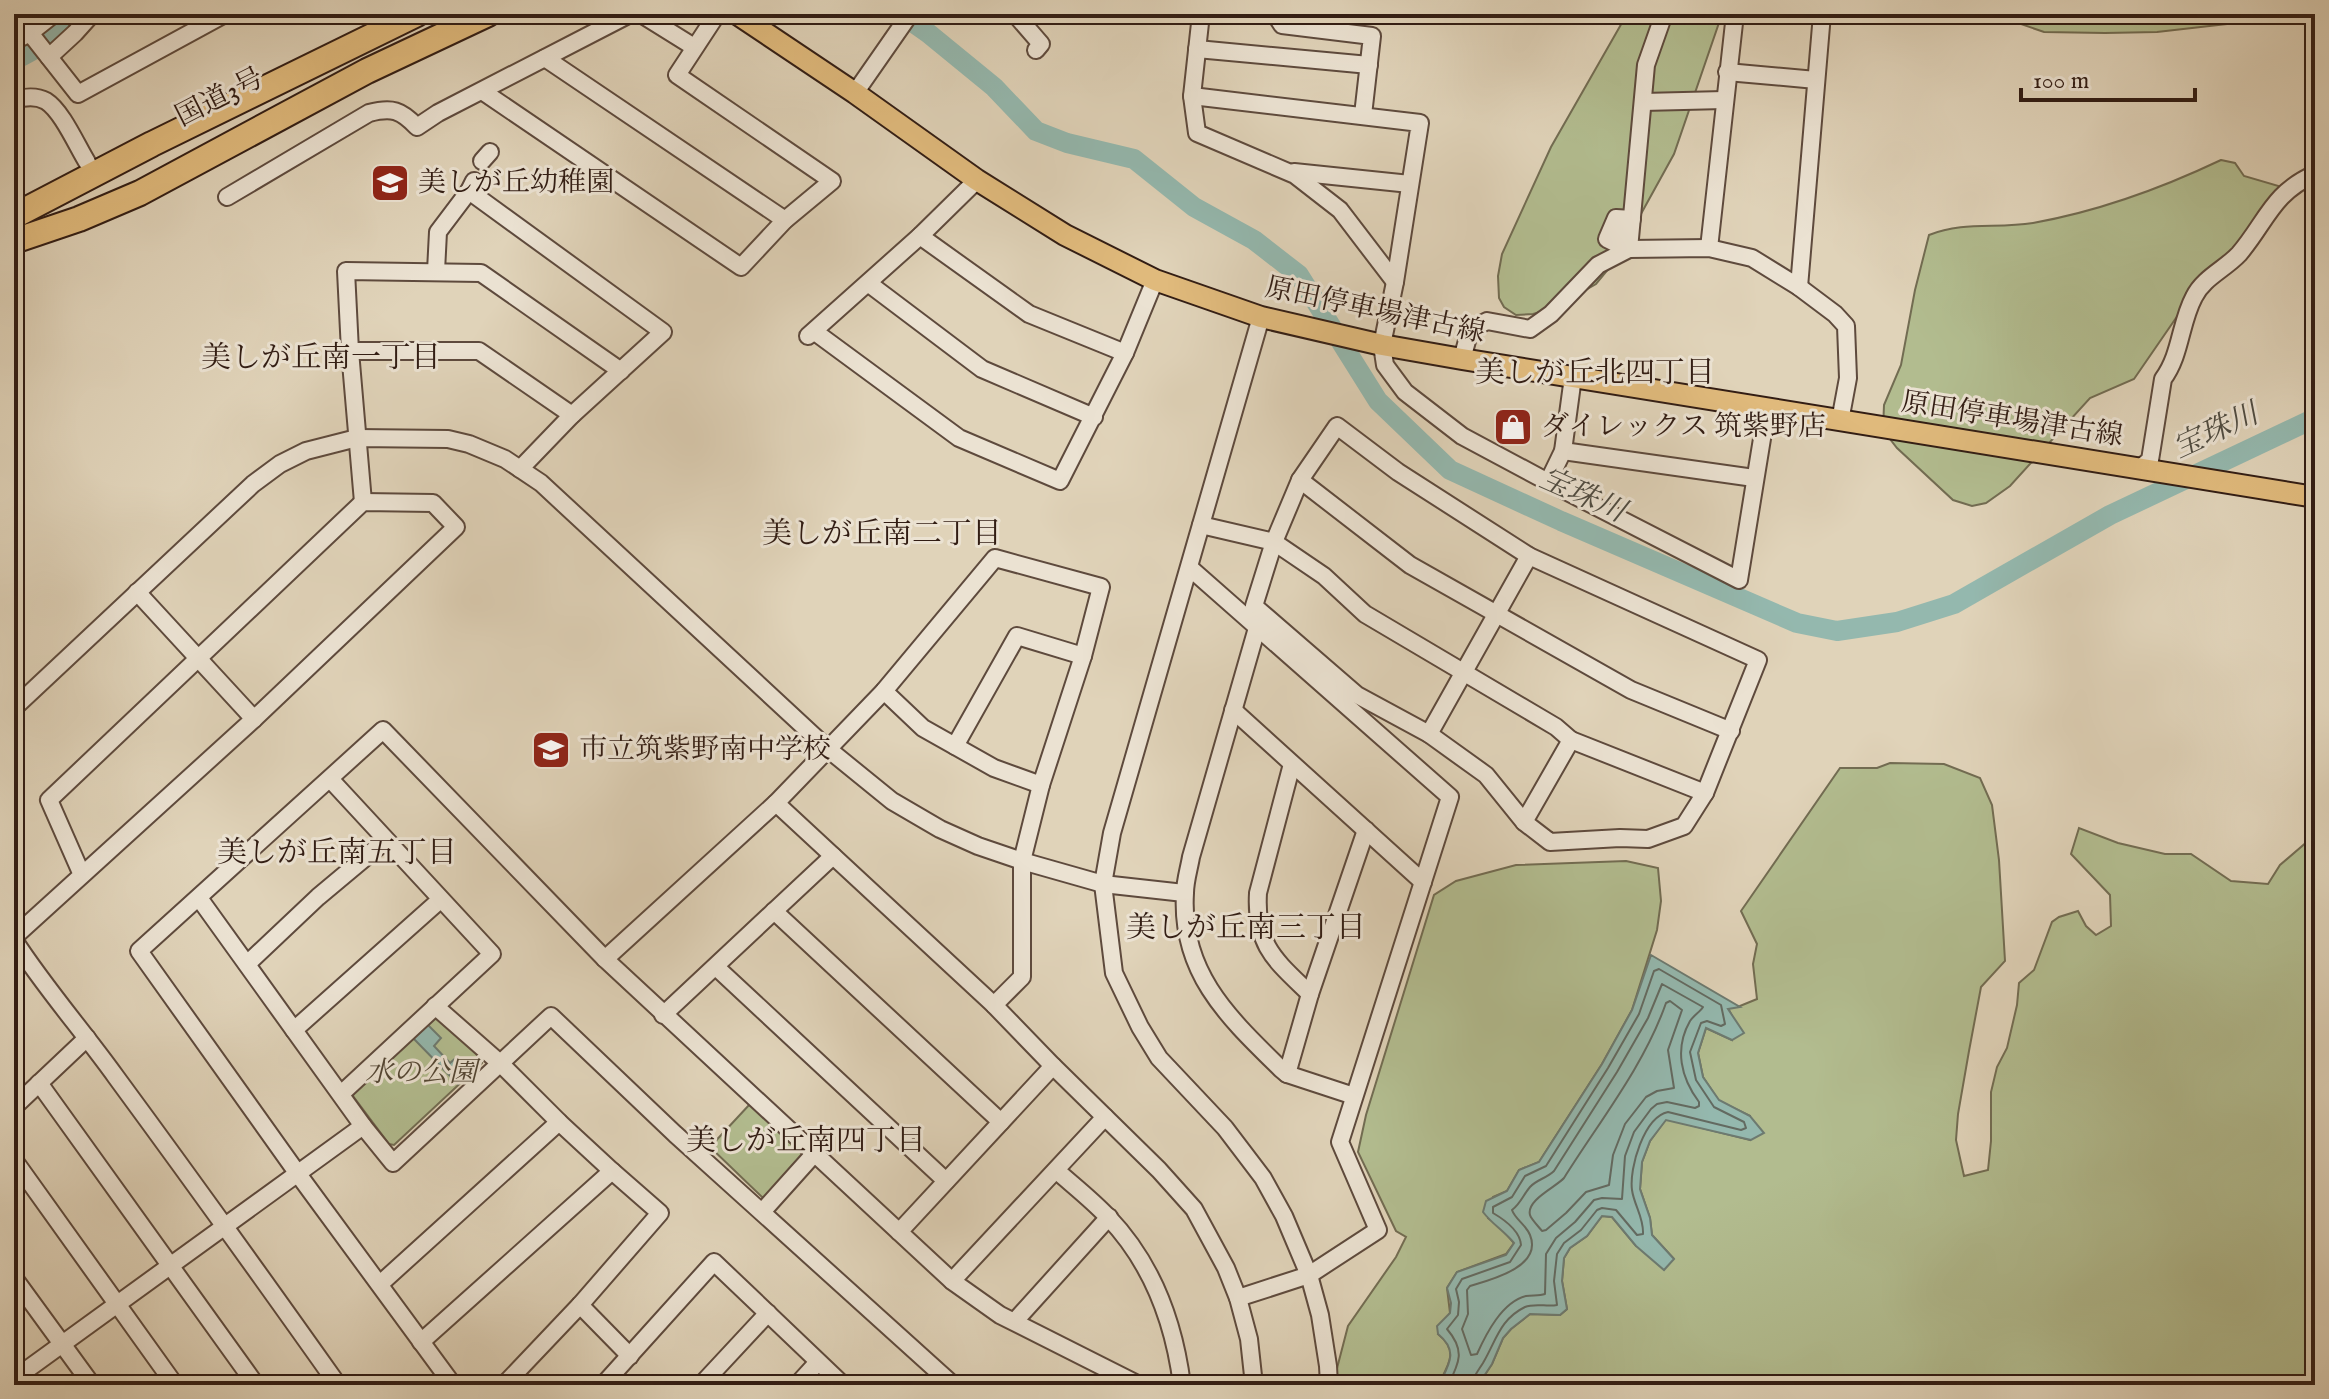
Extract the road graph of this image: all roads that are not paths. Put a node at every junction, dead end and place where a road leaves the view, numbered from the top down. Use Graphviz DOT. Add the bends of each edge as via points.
graph roads {
  1 [pos="18,14"];
  2 [pos="54,14"];
  3 [pos="92,14"];
  4 [pos="225,14"];
  5 [pos="386,14"];
  6 [pos="417,14"];
  7 [pos="455,14"];
  8 [pos="488,14"];
  9 [pos="630,14"];
  10 [pos="641,14"];
  11 [pos="717,14"];
  12 [pos="737,14"];
  13 [pos="910,14"];
  14 [pos="1015,14"];
  15 [pos="1201,14"];
  16 [pos="1275,14"];
  17 [pos="1664,14"];
  18 [pos="1735,14"];
  19 [pos="1822,14"];
  20 [pos="30,33"];
  21 [pos="14,41"];
  22 [pos="694,47"];
  23 [pos="1197,49"];
  24 [pos="1036,50"];
  25 [pos="335,52"];
  26 [pos="49,57"];
  27 [pos="545,58"];
  28 [pos="1369,65"];
  29 [pos="1727,72"];
  30 [pos="1816,80"];
  31 [pos="482,91"];
  32 [pos="855,93"];
  33 [pos="1192,96"];
  34 [pos="14,100"];
  35 [pos="1724,100"];
  36 [pos="1643,102"];
  37 [pos="1363,115"];
  38 [pos="87,162"];
  39 [pos="1288,172"];
  40 [pos="2315,174"];
  41 [pos="977,180"];
  42 [pos="1410,184"];
  43 [pos="227,197"];
  44 [pos="14,202"];
  45 [pos="14,216"];
  46 [pos="1632,219"];
  47 [pos="785,220"];
  48 [pos="1613,225"];
  49 [pos="920,236"];
  50 [pos="14,240"];
  51 [pos="1709,248"];
  52 [pos="1629,249"];
  53 [pos="436,271"];
  54 [pos="1155,280"];
  55 [pos="1395,282"];
  56 [pos="868,283"];
  57 [pos="1799,287"];
  58 [pos="1261,317"];
  59 [pos="1377,344"];
  60 [pos="350,351"];
  61 [pos="1125,353"];
  62 [pos="1462,359"];
  63 [pos="621,371"];
  64 [pos="1573,377"];
  65 [pos="1767,408"];
  66 [pos="572,415"];
  67 [pos="1094,417"];
  68 [pos="1840,421"];
  69 [pos="357,438"];
  70 [pos="1563,451"];
  71 [pos="520,469"];
  72 [pos="2144,470"];
  73 [pos="1754,478"];
  74 [pos="1300,480"];
  75 [pos="1548,482"];
  76 [pos="2315,497"];
  77 [pos="363,502"];
  78 [pos="1201,525"];
  79 [pos="1274,542"];
  80 [pos="1529,556"];
  81 [pos="1190,568"];
  82 [pos="137,592"];
  83 [pos="1495,613"];
  84 [pos="1257,628"];
  85 [pos="1083,656"];
  86 [pos="199,659"];
  87 [pos="1462,672"];
  88 [pos="884,691"];
  89 [pos="14,708"];
  90 [pos="1233,710"];
  91 [pos="254,719"];
  92 [pos="1731,731"];
  93 [pos="1429,734"];
  94 [pos="1571,740"];
  95 [pos="955,746"];
  96 [pos="828,749"];
  97 [pos="1292,764"];
  98 [pos="330,779"];
  99 [pos="1041,785"];
  100 [pos="1705,793"];
  101 [pos="776,803"];
  102 [pos="1524,822"];
  103 [pos="1366,830"];
  104 [pos="385,841"];
  105 [pos="833,856"];
  106 [pos="1022,861"];
  107 [pos="82,875"];
  108 [pos="1423,882"];
  109 [pos="1103,884"];
  110 [pos="1184,893"];
  111 [pos="199,898"];
  112 [pos="440,900"];
  113 [pos="774,911"];
  114 [pos="14,939"];
  115 [pos="605,959"];
  116 [pos="247,964"];
  117 [pos="716,967"];
  118 [pos="1310,994"];
  119 [pos="994,1005"];
  120 [pos="435,1006"];
  121 [pos="663,1015"];
  122 [pos="294,1030"];
  123 [pos="87,1038"];
  124 [pos="501,1064"];
  125 [pos="1053,1066"];
  126 [pos="1287,1074"];
  127 [pos="39,1083"];
  128 [pos="341,1094"];
  129 [pos="1354,1096"];
  130 [pos="14,1107"];
  131 [pos="1105,1117"];
  132 [pos="559,1122"];
  133 [pos="1001,1122"];
  134 [pos="363,1126"];
  135 [pos="814,1154"];
  136 [pos="14,1160"];
  137 [pos="612,1171"];
  138 [pos="1057,1171"];
  139 [pos="298,1174"];
  140 [pos="946,1181"];
  141 [pos="762,1212"];
  142 [pos="1109,1217"];
  143 [pos="226,1227"];
  144 [pos="899,1232"];
  145 [pos="171,1265"];
  146 [pos="1309,1275"];
  147 [pos="14,1278"];
  148 [pos="952,1281"];
  149 [pos="380,1284"];
  150 [pos="1238,1298"];
  151 [pos="117,1304"];
  152 [pos="580,1305"];
  153 [pos="768,1313"];
  154 [pos="1015,1321"];
  155 [pos="421,1342"];
  156 [pos="62,1344"];
  157 [pos="630,1356"];
  158 [pos="818,1362"];
  159 [pos="14,1379"];
  160 [pos="92,1385"];
  161 [pos="175,1385"];
  162 [pos="256,1385"];
  163 [pos="338,1385"];
  164 [pos="453,1385"];
  165 [pos="504,1385"];
  166 [pos="603,1385"];
  167 [pos="701,1385"];
  168 [pos="797,1385"];
  169 [pos="843,1385"];
  170 [pos="953,1385"];
  171 [pos="1139,1385"];
  172 [pos="1182,1385"];
  173 [pos="1254,1385"];
  174 [pos="1329,1385"];
  1 -- 20 [label="street"];
  2 -- 20 [label="street"];
  3 -- 26 [label="street"];
  4 -- 26 [label="street" via="78,94"];
  5 -- 25 [label="highway"];
  6 -- 25 [label="highway, 国道3号"];
  7 -- 25 [label="highway, 国道3号"];
  8 -- 50 [label="highway" via="376,67 140,193"];
  9 -- 27 [label="street"];
  10 -- 22 [label="street"];
  11 -- 22 [label="street"];
  12 -- 32 [label="main road, 原田停車場津古線"];
  13 -- 32 [label="street"];
  14 -- 24 [label="street" via="1041,44"];
  15 -- 23 [label="street"];
  16 -- 28 [label="street" via="1282,25 1372,36"];
  17 -- 36 [label="street" via="1646,65"];
  18 -- 29 [label="street"];
  19 -- 30 [label="street"];
  20 -- 21 [label="street"];
  20 -- 26 [label="street"];
  22 -- 47 [label="street" via="677,75 832,181"];
  23 -- 28 [label="street"];
  23 -- 33 [label="street"];
  25 -- 38 [label="highway"];
  25 -- 45 [label="highway, 国道3号"];
  25 -- 50 [label="highway, 国道3号"];
  27 -- 31 [label="street"];
  27 -- 47 [label="street"];
  28 -- 37 [label="street"];
  29 -- 30 [label="street"];
  29 -- 35 [label="street"];
  30 -- 57 [label="street"];
  31 -- 43 [label="street" via="417,127 395,111 369,113"];
  31 -- 47 [label="street" via="741,267"];
  32 -- 41 [label="main road, 原田停車場津古線"];
  33 -- 37 [label="street"];
  33 -- 39 [label="street" via="1197,133"];
  34 -- 38 [label="street" via="45,100"];
  35 -- 36 [label="street"];
  35 -- 51 [label="street"];
  36 -- 46 [label="street"];
  37 -- 42 [label="street" via="1420,123"];
  38 -- 44 [label="highway"];
  39 -- 42 [label="street"];
  39 -- 55 [label="street" via="1340,210"];
  40 -- 72 [label="street" via="2283,193 2237,256 2193,297 2171,369 2163,379"];
  41 -- 49 [label="street"];
  41 -- 54 [label="main road, 原田停車場津古線" via="1065,235"];
  42 -- 55 [label="street"];
  46 -- 48 [label="street" via="1616,218"];
  46 -- 52 [label="street"];
  49 -- 56 [label="street"];
  49 -- 61 [label="street" via="1029,314"];
  51 -- 52 [label="street"];
  51 -- 57 [label="street" via="1752,258"];
  52 -- 62 [label="street" via="1598,265 1530,329 1487,321 1470,330"];
  53 -- 60 [label="street" via="346,271"];
  53 -- 63 [label="street" via="481,273"];
  53 -- 63 [label="street" via="438,232 471,186 663,332"];
  54 -- 58 [label="main road, 原田停車場津古線"];
  54 -- 61 [label="street"];
  55 -- 59 [label="street"];
  56 -- 67 [label="street" via="982,369"];
  56 -- 67 [label="street" via="810,335 959,438 1060,481"];
  57 -- 68 [label="street" via="1846,326 1848,378"];
  58 -- 59 [label="main road, 原田停車場津古線"];
  58 -- 78 [label="street"];
  59 -- 62 [label="main road, 原田停車場津古線"];
  59 -- 75 [label="street" via="1405,392 1462,436"];
  60 -- 66 [label="street" via="479,351"];
  60 -- 69 [label="street"];
  61 -- 67 [label="street"];
  62 -- 64 [label="main road, 原田停車場津古線"];
  63 -- 66 [label="street"];
  64 -- 65 [label="main road, 原田停車場津古線"];
  64 -- 70 [label="street"];
  65 -- 68 [label="main road, 原田停車場津古線"];
  65 -- 73 [label="street"];
  66 -- 71 [label="street"];
  68 -- 72 [label="main road, 原田停車場津古線"];
  69 -- 71 [label="street" via="448,439 484,449"];
  69 -- 77 [label="street"];
  69 -- 82 [label="street" via="306,451 264,475"];
  70 -- 73 [label="street"];
  70 -- 75 [label="street"];
  71 -- 96 [label="street"];
  72 -- 76 [label="main road, 原田停車場津古線"];
  73 -- 75 [label="street" via="1739,580"];
  74 -- 79 [label="street"];
  74 -- 80 [label="street" via="1337,426"];
  74 -- 83 [label="street" via="1410,565"];
  77 -- 86 [label="street"];
  77 -- 91 [label="street" via="433,503 456,527"];
  78 -- 79 [label="street"];
  78 -- 81 [label="street"];
  79 -- 87 [label="street" via="1324,576 1365,614"];
  79 -- 93 [label="street" via="1254,606 1357,695"];
  80 -- 83 [label="street"];
  80 -- 92 [label="street" via="1758,660"];
  81 -- 84 [label="street"];
  81 -- 109 [label="street" via="1112,833"];
  82 -- 86 [label="street"];
  82 -- 89 [label="street"];
  83 -- 87 [label="street"];
  83 -- 92 [label="street" via="1631,690"];
  84 -- 90 [label="street"];
  84 -- 108 [label="street" via="1450,797"];
  85 -- 88 [label="street" via="1101,587 995,558"];
  85 -- 95 [label="street" via="1017,636"];
  85 -- 99 [label="street"];
  86 -- 91 [label="street"];
  86 -- 107 [label="street" via="49,800"];
  87 -- 93 [label="street"];
  87 -- 94 [label="street"];
  88 -- 95 [label="street" via="923,728"];
  88 -- 96 [label="street"];
  90 -- 97 [label="street"];
  90 -- 110 [label="street"];
  91 -- 107 [label="street"];
  92 -- 100 [label="street"];
  93 -- 102 [label="street" via="1486,775"];
  94 -- 100 [label="street"];
  94 -- 102 [label="street"];
  95 -- 99 [label="street"];
  96 -- 101 [label="street"];
  96 -- 106 [label="street" via="892,801 940,829"];
  97 -- 103 [label="street"];
  97 -- 118 [label="street" via="1257,915 1273,959"];
  98 -- 104 [label="street"];
  98 -- 111 [label="street"];
  98 -- 115 [label="street" via="383,730"];
  99 -- 106 [label="street"];
  100 -- 102 [label="street" via="1684,826 1648,839 1550,842"];
  101 -- 105 [label="street"];
  101 -- 115 [label="street"];
  103 -- 108 [label="street"];
  103 -- 118 [label="street"];
  104 -- 112 [label="street"];
  104 -- 116 [label="street"];
  105 -- 113 [label="street"];
  105 -- 119 [label="street"];
  106 -- 109 [label="street"];
  106 -- 119 [label="street" via="1022,977"];
  107 -- 114 [label="street"];
  108 -- 129 [label="street"];
  109 -- 110 [label="street"];
  109 -- 146 [label="street" via="1114,973 1140,1027 1159,1058 1225,1128 1263,1178"];
  110 -- 126 [label="street" via="1187,940 1205,984 1230,1018"];
  111 -- 116 [label="street"];
  111 -- 139 [label="street" via="139,951"];
  112 -- 120 [label="street" via="492,954"];
  112 -- 122 [label="street"];
  113 -- 117 [label="street"];
  113 -- 133 [label="street"];
  114 -- 123 [label="street"];
  115 -- 121 [label="street"];
  116 -- 122 [label="street"];
  117 -- 121 [label="street"];
  117 -- 140 [label="street"];
  118 -- 126 [label="street"];
  119 -- 125 [label="street"];
  120 -- 124 [label="street"];
  120 -- 128 [label="street"];
  121 -- 135 [label="street"];
  122 -- 128 [label="street"];
  123 -- 127 [label="street"];
  123 -- 143 [label="street"];
  124 -- 132 [label="street"];
  124 -- 134 [label="street" via="393,1163"];
  124 -- 141 [label="street" via="551,1016"];
  125 -- 131 [label="street"];
  125 -- 133 [label="street"];
  126 -- 129 [label="street"];
  127 -- 130 [label="street"];
  127 -- 145 [label="street"];
  128 -- 134 [label="street"];
  129 -- 146 [label="street" via="1340,1142 1378,1230"];
  131 -- 138 [label="street"];
  131 -- 150 [label="street" via="1194,1209"];
  132 -- 137 [label="street"];
  132 -- 149 [label="street"];
  133 -- 140 [label="street"];
  134 -- 139 [label="street"];
  135 -- 141 [label="street"];
  135 -- 144 [label="street"];
  136 -- 151 [label="street"];
  137 -- 152 [label="street" via="660,1213"];
  137 -- 155 [label="street"];
  138 -- 142 [label="street"];
  138 -- 148 [label="street"];
  139 -- 143 [label="street"];
  139 -- 149 [label="street"];
  140 -- 144 [label="street"];
  141 -- 170 [label="street"];
  142 -- 154 [label="street"];
  142 -- 172 [label="street" via="1144,1263 1163,1303"];
  143 -- 145 [label="street"];
  143 -- 163 [label="street"];
  144 -- 148 [label="street"];
  145 -- 151 [label="street"];
  145 -- 162 [label="street"];
  146 -- 150 [label="street"];
  146 -- 174 [label="street"];
  147 -- 156 [label="street"];
  148 -- 154 [label="street"];
  149 -- 155 [label="street"];
  150 -- 173 [label="street"];
  151 -- 156 [label="street"];
  151 -- 161 [label="street"];
  152 -- 157 [label="street"];
  152 -- 165 [label="street"];
  153 -- 157 [label="street" via="714,1262"];
  153 -- 158 [label="street"];
  153 -- 167 [label="street"];
  154 -- 171 [label="street"];
  155 -- 164 [label="street"];
  156 -- 159 [label="street"];
  156 -- 160 [label="street"];
  157 -- 166 [label="street"];
  158 -- 168 [label="street"];
  158 -- 169 [label="street"];
}
